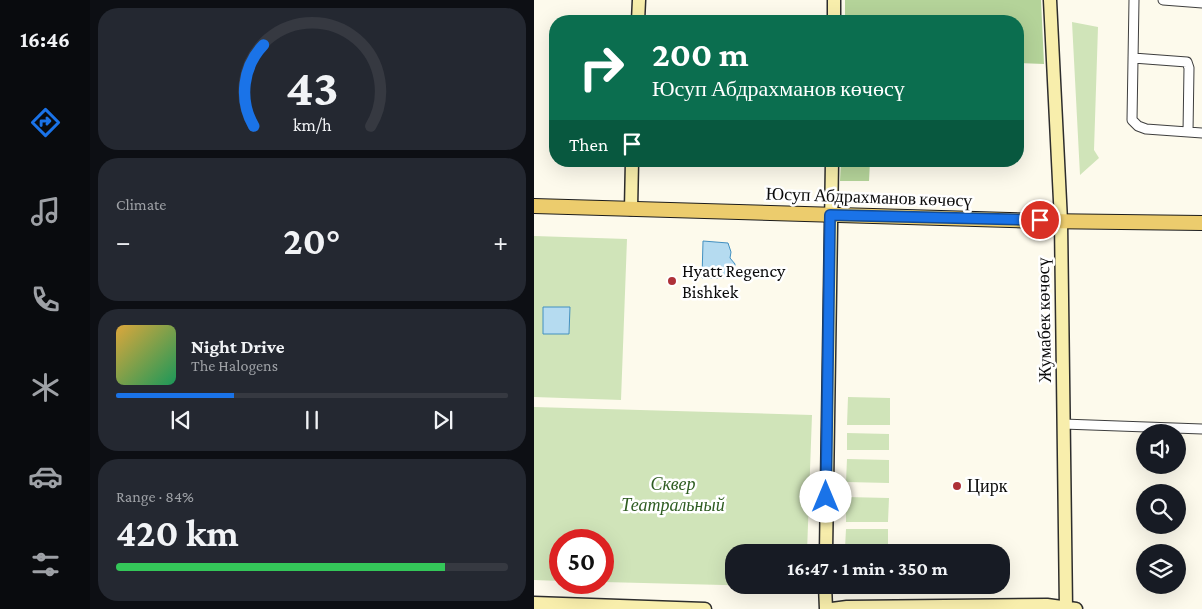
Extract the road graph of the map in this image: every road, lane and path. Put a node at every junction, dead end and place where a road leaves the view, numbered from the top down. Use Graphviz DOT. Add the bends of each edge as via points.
graph roads {
  1 [pos="639,0"];
  2 [pos="834,0"];
  3 [pos="1050,0"];
  4 [pos="1134,0"];
  5 [pos="1163,0"];
  6 [pos="1202,3"];
  7 [pos="638,15"];
  8 [pos="834,15"];
  9 [pos="1133,58"];
  10 [pos="1188,132"];
  11 [pos="1202,133"];
  12 [pos="632,167"];
  13 [pos="832,167"];
  14 [pos="534,206"];
  15 [pos="631,209"];
  16 [pos="830,215"];
  17 [pos="1061,221"];
  18 [pos="1202,223"];
  19 [pos="1063,424"];
  20 [pos="1202,429"];
  21 [pos="826,544"];
  22 [pos="826,594"];
  23 [pos="534,603"];
  24 [pos="1069,608"];
  25 [pos="705,609"];
  26 [pos="826,609"];
  27 [pos="832,609"];
  1 -- 7 [label="street"];
  2 -- 8 [label="street"];
  3 -- 17 [label="street, Жумабек көчөсү"];
  4 -- 9 [label="street"];
  5 -- 6 [label="street"];
  9 -- 10 [label="street" via="1131,114 1134,123 1146,129"];
  9 -- 10 [label="street" via="1187,62"];
  10 -- 11 [label="street"];
  12 -- 15 [label="street"];
  13 -- 16 [label="street"];
  14 -- 15 [label="main road, Юсуп Абдрахманов көчөсү"];
  15 -- 16 [label="main road, Юсуп Абдрахманов көчөсү"];
  16 -- 17 [label="main road, Юсуп Абдрахманов көчөсү"];
  16 -- 21 [label="street"];
  17 -- 18 [label="main road, Юсуп Абдрахманов көчөсү"];
  17 -- 19 [label="street, Жумабек көчөсү"];
  19 -- 20 [label="street"];
  19 -- 24 [label="street, Жумабек көчөсү"];
  22 -- 26 [label="street"];
  23 -- 25 [label="street"];
  24 -- 27 [label="street" via="1047,605"];
}
